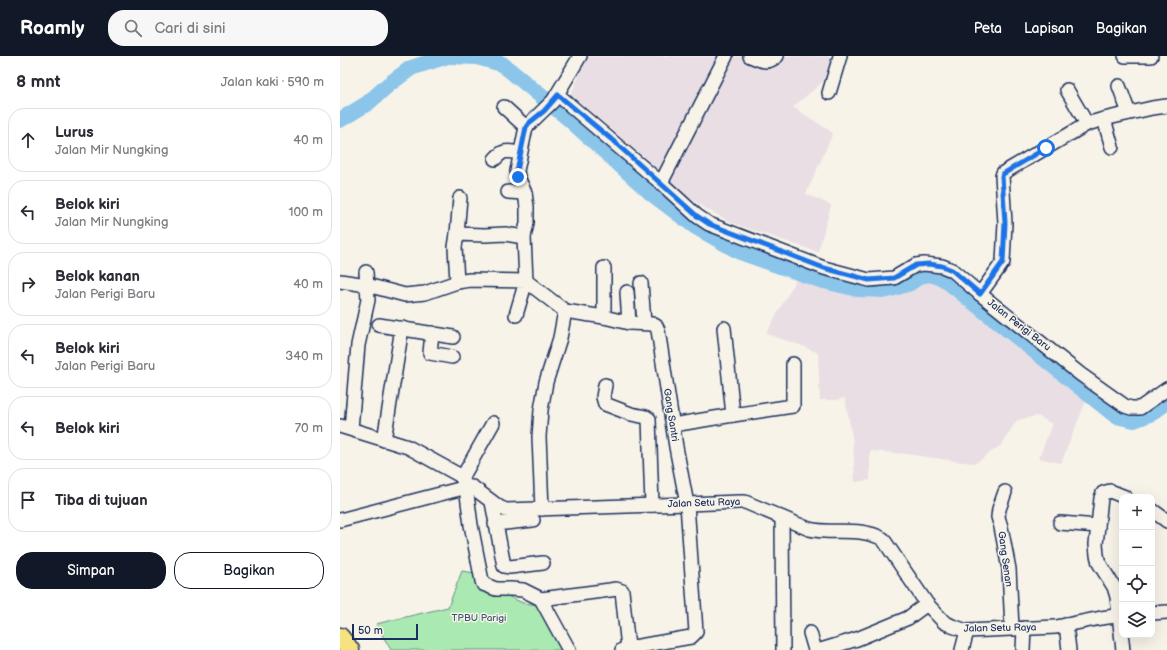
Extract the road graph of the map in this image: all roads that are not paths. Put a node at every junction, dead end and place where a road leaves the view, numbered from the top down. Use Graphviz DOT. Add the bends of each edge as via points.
graph roads {
  1 [pos="580,56"];
  2 [pos="726,56"];
  3 [pos="750,56"];
  4 [pos="776,56"];
  5 [pos="840,56"];
  6 [pos="1125,56"];
  7 [pos="1151,56"];
  8 [pos="1119,86"];
  9 [pos="1067,90"];
  10 [pos="829,93"];
  11 [pos="556,98"];
  12 [pos="1167,106"];
  13 [pos="504,107"];
  14 [pos="1129,113"];
  15 [pos="1104,119"];
  16 [pos="1087,124"];
  17 [pos="526,127"];
  18 [pos="1112,147"];
  19 [pos="520,153"];
  20 [pos="495,159"];
  21 [pos="661,183"];
  22 [pos="508,192"];
  23 [pos="525,193"];
  24 [pos="460,198"];
  25 [pos="457,234"];
  26 [pos="524,237"];
  27 [pos="604,268"];
  28 [pos="366,278"];
  29 [pos="340,281"];
  30 [pos="526,281"];
  31 [pos="457,282"];
  32 [pos="641,283"];
  33 [pos="627,292"];
  34 [pos="980,294"];
  35 [pos="565,311"];
  36 [pos="516,315"];
  37 [pos="604,317"];
  38 [pos="630,323"];
  39 [pos="379,324"];
  40 [pos="650,325"];
  41 [pos="402,328"];
  42 [pos="724,328"];
  43 [pos="432,333"];
  44 [pos="453,337"];
  45 [pos="452,357"];
  46 [pos="793,364"];
  47 [pos="605,385"];
  48 [pos="1167,389"];
  49 [pos="733,414"];
  50 [pos="493,423"];
  51 [pos="673,425"];
  52 [pos="343,428"];
  53 [pos="384,440"];
  54 [pos="464,483"];
  55 [pos="1005,492"];
  56 [pos="1119,495"];
  57 [pos="492,502"];
  58 [pos="688,504"];
  59 [pos="652,505"];
  60 [pos="542,509"];
  61 [pos="1155,512"];
  62 [pos="782,518"];
  63 [pos="340,520"];
  64 [pos="533,520"];
  65 [pos="1167,521"];
  66 [pos="1060,523"];
  67 [pos="495,524"];
  68 [pos="1098,526"];
  69 [pos="543,563"];
  70 [pos="542,599"];
  71 [pos="927,604"];
  72 [pos="1119,606"];
  73 [pos="1167,612"];
  74 [pos="1155,613"];
  75 [pos="1119,615"];
  76 [pos="1066,625"];
  77 [pos="1018,628"];
  78 [pos="967,631"];
  79 [pos="810,633"];
  80 [pos="340,637"];
  81 [pos="1122,638"];
  82 [pos="859,644"];
  83 [pos="625,649"];
  84 [pos="350,650"];
  85 [pos="569,650"];
  86 [pos="783,650"];
  87 [pos="815,650"];
  88 [pos="820,650"];
  89 [pos="962,650"];
  90 [pos="1023,650"];
  91 [pos="1069,650"];
  92 [pos="1123,650"];
  1 -- 11 [label="street"];
  2 -- 21 [label="street"];
  3 -- 4 [label="street" via="765,61 771,61"];
  5 -- 10 [label="street"];
  6 -- 7 [label="street"];
  8 -- 14 [label="street"];
  9 -- 16 [label="street"];
  11 -- 17 [label="street"];
  11 -- 21 [label="street, Jalan Perigi Baru"];
  12 -- 14 [label="street"];
  13 -- 17 [label="street"];
  14 -- 15 [label="street"];
  15 -- 16 [label="street"];
  15 -- 18 [label="street"];
  16 -- 34 [label="street" via="1003,174 1003,262"];
  17 -- 19 [label="street"];
  19 -- 20 [label="street" via="503,151"];
  19 -- 23 [label="street" via="517,171"];
  21 -- 34 [label="street, Jalan Perigi Baru" via="709,224 824,268 869,280 894,278 916,265 942,266 952,270"];
  22 -- 23 [label="street"];
  23 -- 26 [label="street" via="528,223"];
  24 -- 25 [label="street"];
  25 -- 26 [label="street" via="505,234"];
  25 -- 31 [label="street"];
  26 -- 30 [label="street"];
  27 -- 37 [label="street"];
  28 -- 29 [label="street"];
  28 -- 31 [label="street" via="405,295 425,293"];
  28 -- 52 [label="street" via="368,300"];
  30 -- 31 [label="street"];
  30 -- 35 [label="street"];
  30 -- 36 [label="street"];
  32 -- 40 [label="street, Gang Santri"];
  33 -- 38 [label="street"];
  34 -- 48 [label="street, Jalan Perigi Baru" via="1080,374 1125,406 1140,408"];
  35 -- 37 [label="street"];
  35 -- 60 [label="street" via="541,410 539,437"];
  37 -- 38 [label="street"];
  38 -- 40 [label="street"];
  39 -- 41 [label="street"];
  40 -- 51 [label="street, Gang Santri" via="658,330"];
  41 -- 43 [label="street"];
  41 -- 53 [label="street"];
  42 -- 49 [label="street"];
  43 -- 44 [label="street"];
  43 -- 45 [label="street" via="430,353"];
  46 -- 49 [label="street" via="793,406"];
  47 -- 59 [label="street" via="602,398 605,404 649,419"];
  49 -- 51 [label="street"];
  50 -- 54 [label="street"];
  51 -- 58 [label="street, Gang Santri"];
  52 -- 53 [label="street, Jalan Setu Raya"];
  53 -- 54 [label="street, Jalan Setu Raya" via="408,447"];
  54 -- 57 [label="street, Jalan Setu Raya"];
  54 -- 63 [label="street"];
  54 -- 70 [label="street" via="484,584 496,589 522,590"];
  55 -- 77 [label="street, Gang Senan" via="998,517"];
  56 -- 68 [label="street" via="1110,491 1103,493"];
  57 -- 60 [label="street, Jalan Setu Raya" via="506,510"];
  57 -- 67 [label="street"];
  58 -- 59 [label="street, Jalan Setu Raya"];
  58 -- 62 [label="street, Jalan Setu Raya" via="745,502"];
  58 -- 83 [label="street, Gang Santri" via="696,632 691,638"];
  59 -- 60 [label="street, Jalan Setu Raya"];
  61 -- 65 [label="street"];
  62 -- 71 [label="street, Jalan Setu Raya" via="818,532 872,534 883,539"];
  62 -- 86 [label="street"];
  64 -- 67 [label="street"];
  66 -- 68 [label="street"];
  67 -- 69 [label="street" via="504,566"];
  68 -- 72 [label="street" via="1096,544 1099,563 1114,587"];
  70 -- 83 [label="street" via="616,589 622,591"];
  70 -- 85 [label="street"];
  71 -- 78 [label="street, Jalan Setu Raya" via="944,622"];
  71 -- 82 [label="street" via="908,618"];
  73 -- 74 [label="street"];
  75 -- 76 [label="street, Jalan Setu Raya"];
  76 -- 77 [label="street, Jalan Setu Raya"];
  76 -- 91 [label="street"];
  77 -- 78 [label="street, Jalan Setu Raya"];
  77 -- 90 [label="street, Gang Senan"];
  78 -- 89 [label="street"];
  79 -- 87 [label="street"];
  80 -- 84 [label="highway"];
  81 -- 92 [label="street"];
  82 -- 88 [label="street"];
}
